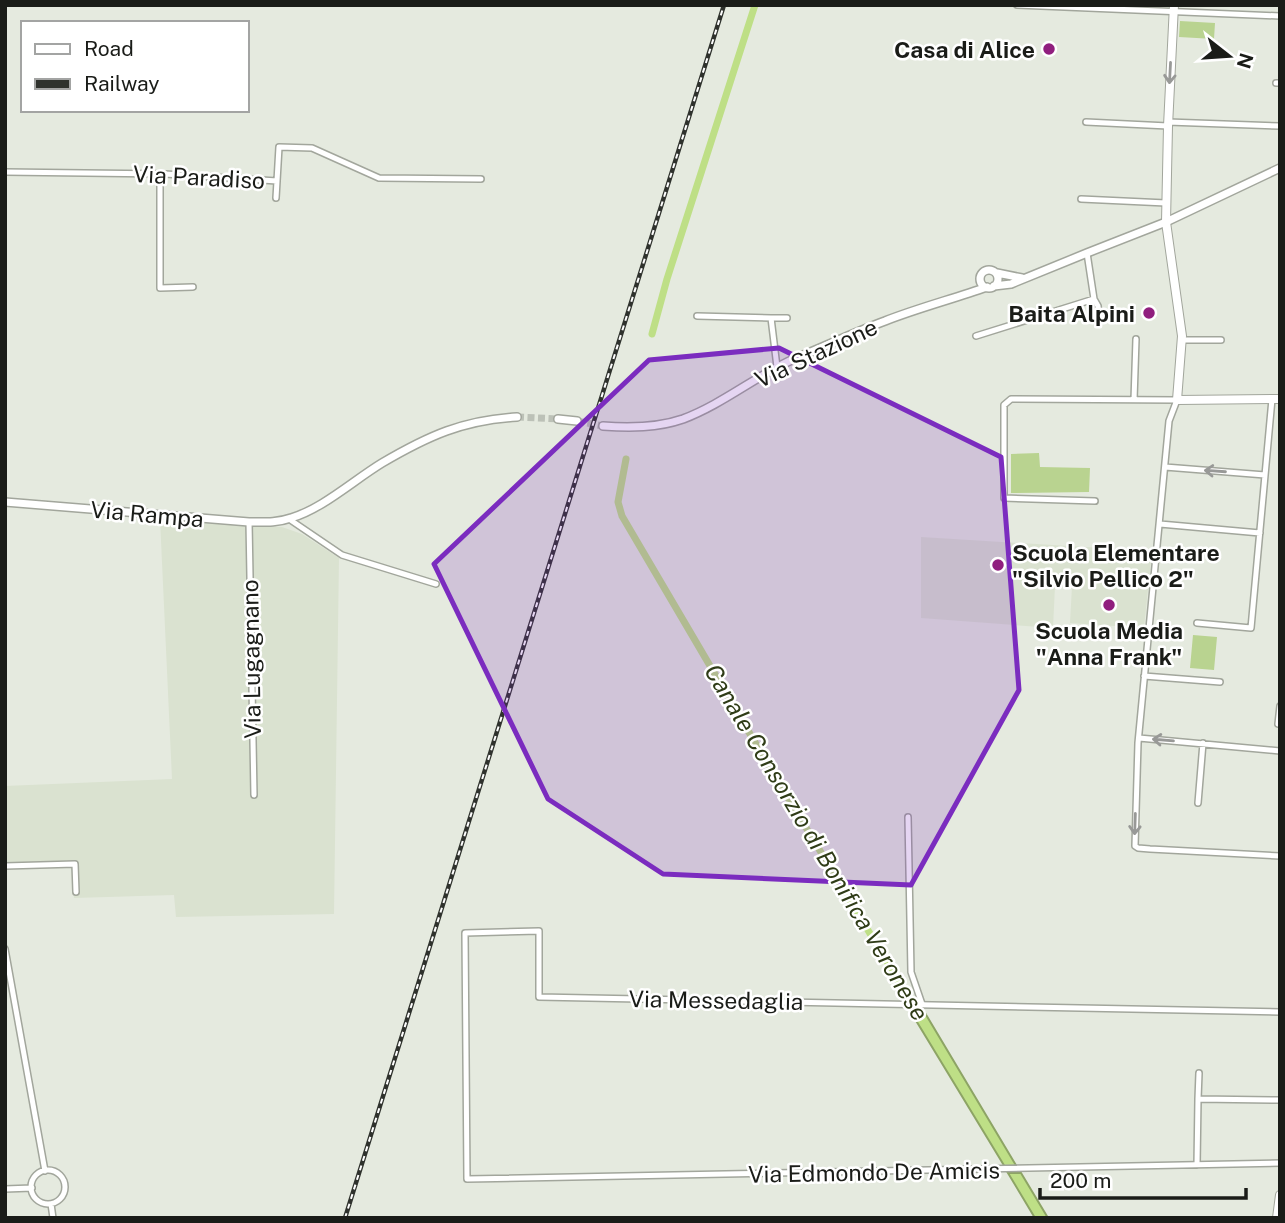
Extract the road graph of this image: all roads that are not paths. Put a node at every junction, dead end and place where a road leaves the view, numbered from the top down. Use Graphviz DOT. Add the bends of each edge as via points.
graph roads {
  1 [pos="1017,5"];
  2 [pos="1250,5"];
  3 [pos="1173,8"];
  4 [pos="1249,14"];
  5 [pos="1280,16"];
  6 [pos="1086,122"];
  7 [pos="1168,124"];
  8 [pos="1280,126"];
  9 [pos="1280,167"];
  10 [pos="5,172"];
  11 [pos="160,174"];
  12 [pos="481,179"];
  13 [pos="277,180"];
  14 [pos="276,198"];
  15 [pos="1081,199"];
  16 [pos="1166,203"];
  17 [pos="1166,222"];
  18 [pos="1087,253"];
  19 [pos="997,273"];
  20 [pos="980,278"];
  21 [pos="1026,278"];
  22 [pos="991,287"];
  23 [pos="193,288"];
  24 [pos="956,298"];
  25 [pos="1094,299"];
  26 [pos="697,316"];
  27 [pos="1099,316"];
  28 [pos="771,318"];
  29 [pos="787,318"];
  30 [pos="976,336"];
  31 [pos="1136,339"];
  32 [pos="1182,340"];
  33 [pos="1221,340"];
  34 [pos="777,368"];
  35 [pos="1276,399"];
  36 [pos="1135,400"];
  37 [pos="1177,400"];
  38 [pos="517,417"];
  39 [pos="558,419"];
  40 [pos="577,422"];
  41 [pos="603,426"];
  42 [pos="1165,467"];
  43 [pos="1265,475"];
  44 [pos="1095,501"];
  45 [pos="5,502"];
  46 [pos="289,519"];
  47 [pos="248,522"];
  48 [pos="1160,524"];
  49 [pos="1260,533"];
  50 [pos="436,584"];
  51 [pos="1197,623"];
  52 [pos="1144,676"];
  53 [pos="1220,682"];
  54 [pos="1280,706"];
  55 [pos="1280,724"];
  56 [pos="1139,738"];
  57 [pos="1203,743"];
  58 [pos="1280,751"];
  59 [pos="254,795"];
  60 [pos="1198,803"];
  61 [pos="908,817"];
  62 [pos="1280,856"];
  63 [pos="5,866"];
  64 [pos="76,892"];
  65 [pos="5,948"];
  66 [pos="922,1004"];
  67 [pos="1280,1012"];
  68 [pos="1199,1073"];
  69 [pos="1198,1099"];
  70 [pos="1280,1100"];
  71 [pos="1280,1163"];
  72 [pos="1197,1165"];
  73 [pos="45,1171"];
  74 [pos="467,1179"];
  75 [pos="32,1188"];
  76 [pos="5,1189"];
  77 [pos="1280,1195"];
  78 [pos="51,1204"];
  79 [pos="53,1218"];
  80 [pos="1277,1218"];
  1 -- 3 [label="street"];
  2 -- 4 [label="street"];
  3 -- 4 [label="street"];
  3 -- 7 [label="main road, one-way"];
  4 -- 5 [label="street"];
  6 -- 7 [label="street"];
  7 -- 8 [label="street"];
  7 -- 16 [label="main road"];
  9 -- 17 [label="street, Via Stazione"];
  10 -- 11 [label="street, Via Paradiso"];
  11 -- 13 [label="street, Via Paradiso"];
  11 -- 23 [label="street" via="160,288"];
  12 -- 13 [label="street, Via Paradiso" via="379,178 312,149 279,147"];
  13 -- 14 [label="street"];
  15 -- 16 [label="street"];
  16 -- 17 [label="main road"];
  17 -- 18 [label="street, Via Stazione"];
  17 -- 32 [label="main road"];
  18 -- 21 [label="street, Via Stazione"];
  18 -- 25 [label="street"];
  19 -- 20 [label="street, Via Stazione" via="988,270"];
  19 -- 21 [label="street, Via Stazione"];
  19 -- 22 [label="street"];
  20 -- 22 [label="street"];
  20 -- 24 [label="street, Via Stazione"];
  21 -- 22 [label="street, Via Stazione"];
  22 -- 24 [label="street, Via Stazione"];
  24 -- 34 [label="street, Via Stazione" via="885,321"];
  25 -- 27 [label="street"];
  25 -- 30 [label="street"];
  26 -- 28 [label="street"];
  28 -- 29 [label="street"];
  28 -- 34 [label="street"];
  31 -- 36 [label="street"];
  32 -- 33 [label="street"];
  32 -- 37 [label="main road"];
  34 -- 41 [label="street, Via Stazione" via="682,419 639,427"];
  35 -- 37 [label="main road"];
  35 -- 43 [label="street"];
  36 -- 37 [label="street"];
  36 -- 44 [label="street" via="1011,399 1004,405 1004,498"];
  37 -- 42 [label="street" via="1169,421"];
  38 -- 46 [label="street, Via Rampa" via="481,420 440,432"];
  39 -- 40 [label="street"];
  43 -- 42 [label="street, one-way"];
  42 -- 48 [label="street"];
  43 -- 49 [label="street"];
  45 -- 47 [label="street, Via Rampa"];
  46 -- 47 [label="street, Via Rampa"];
  46 -- 50 [label="street" via="342,555"];
  47 -- 59 [label="street, Via Lugagnano"];
  48 -- 49 [label="street"];
  48 -- 52 [label="street"];
  49 -- 51 [label="street" via="1251,628"];
  52 -- 53 [label="street"];
  52 -- 56 [label="street"];
  54 -- 55 [label="street"];
  57 -- 56 [label="street, one-way"];
  56 -- 62 [label="street, one-way" via="1135,846"];
  57 -- 58 [label="street"];
  57 -- 60 [label="street"];
  61 -- 66 [label="street" via="911,972"];
  63 -- 64 [label="street" via="75,864"];
  65 -- 73 [label="street"];
  66 -- 67 [label="street, Via Messedaglia"];
  66 -- 74 [label="street, Via Messedaglia" via="539,997 539,931 465,933"];
  68 -- 69 [label="street"];
  69 -- 70 [label="street"];
  69 -- 72 [label="street"];
  71 -- 72 [label="street, Via Edmondo De Amicis"];
  72 -- 74 [label="street, Via Edmondo De Amicis"];
  73 -- 75 [label="street" via="37,1175"];
  73 -- 78 [label="street" via="57,1173 64,1182 61,1199"];
  75 -- 76 [label="street"];
  75 -- 78 [label="street" via="36,1199"];
  77 -- 80 [label="main road"];
  78 -- 79 [label="street"];
}
